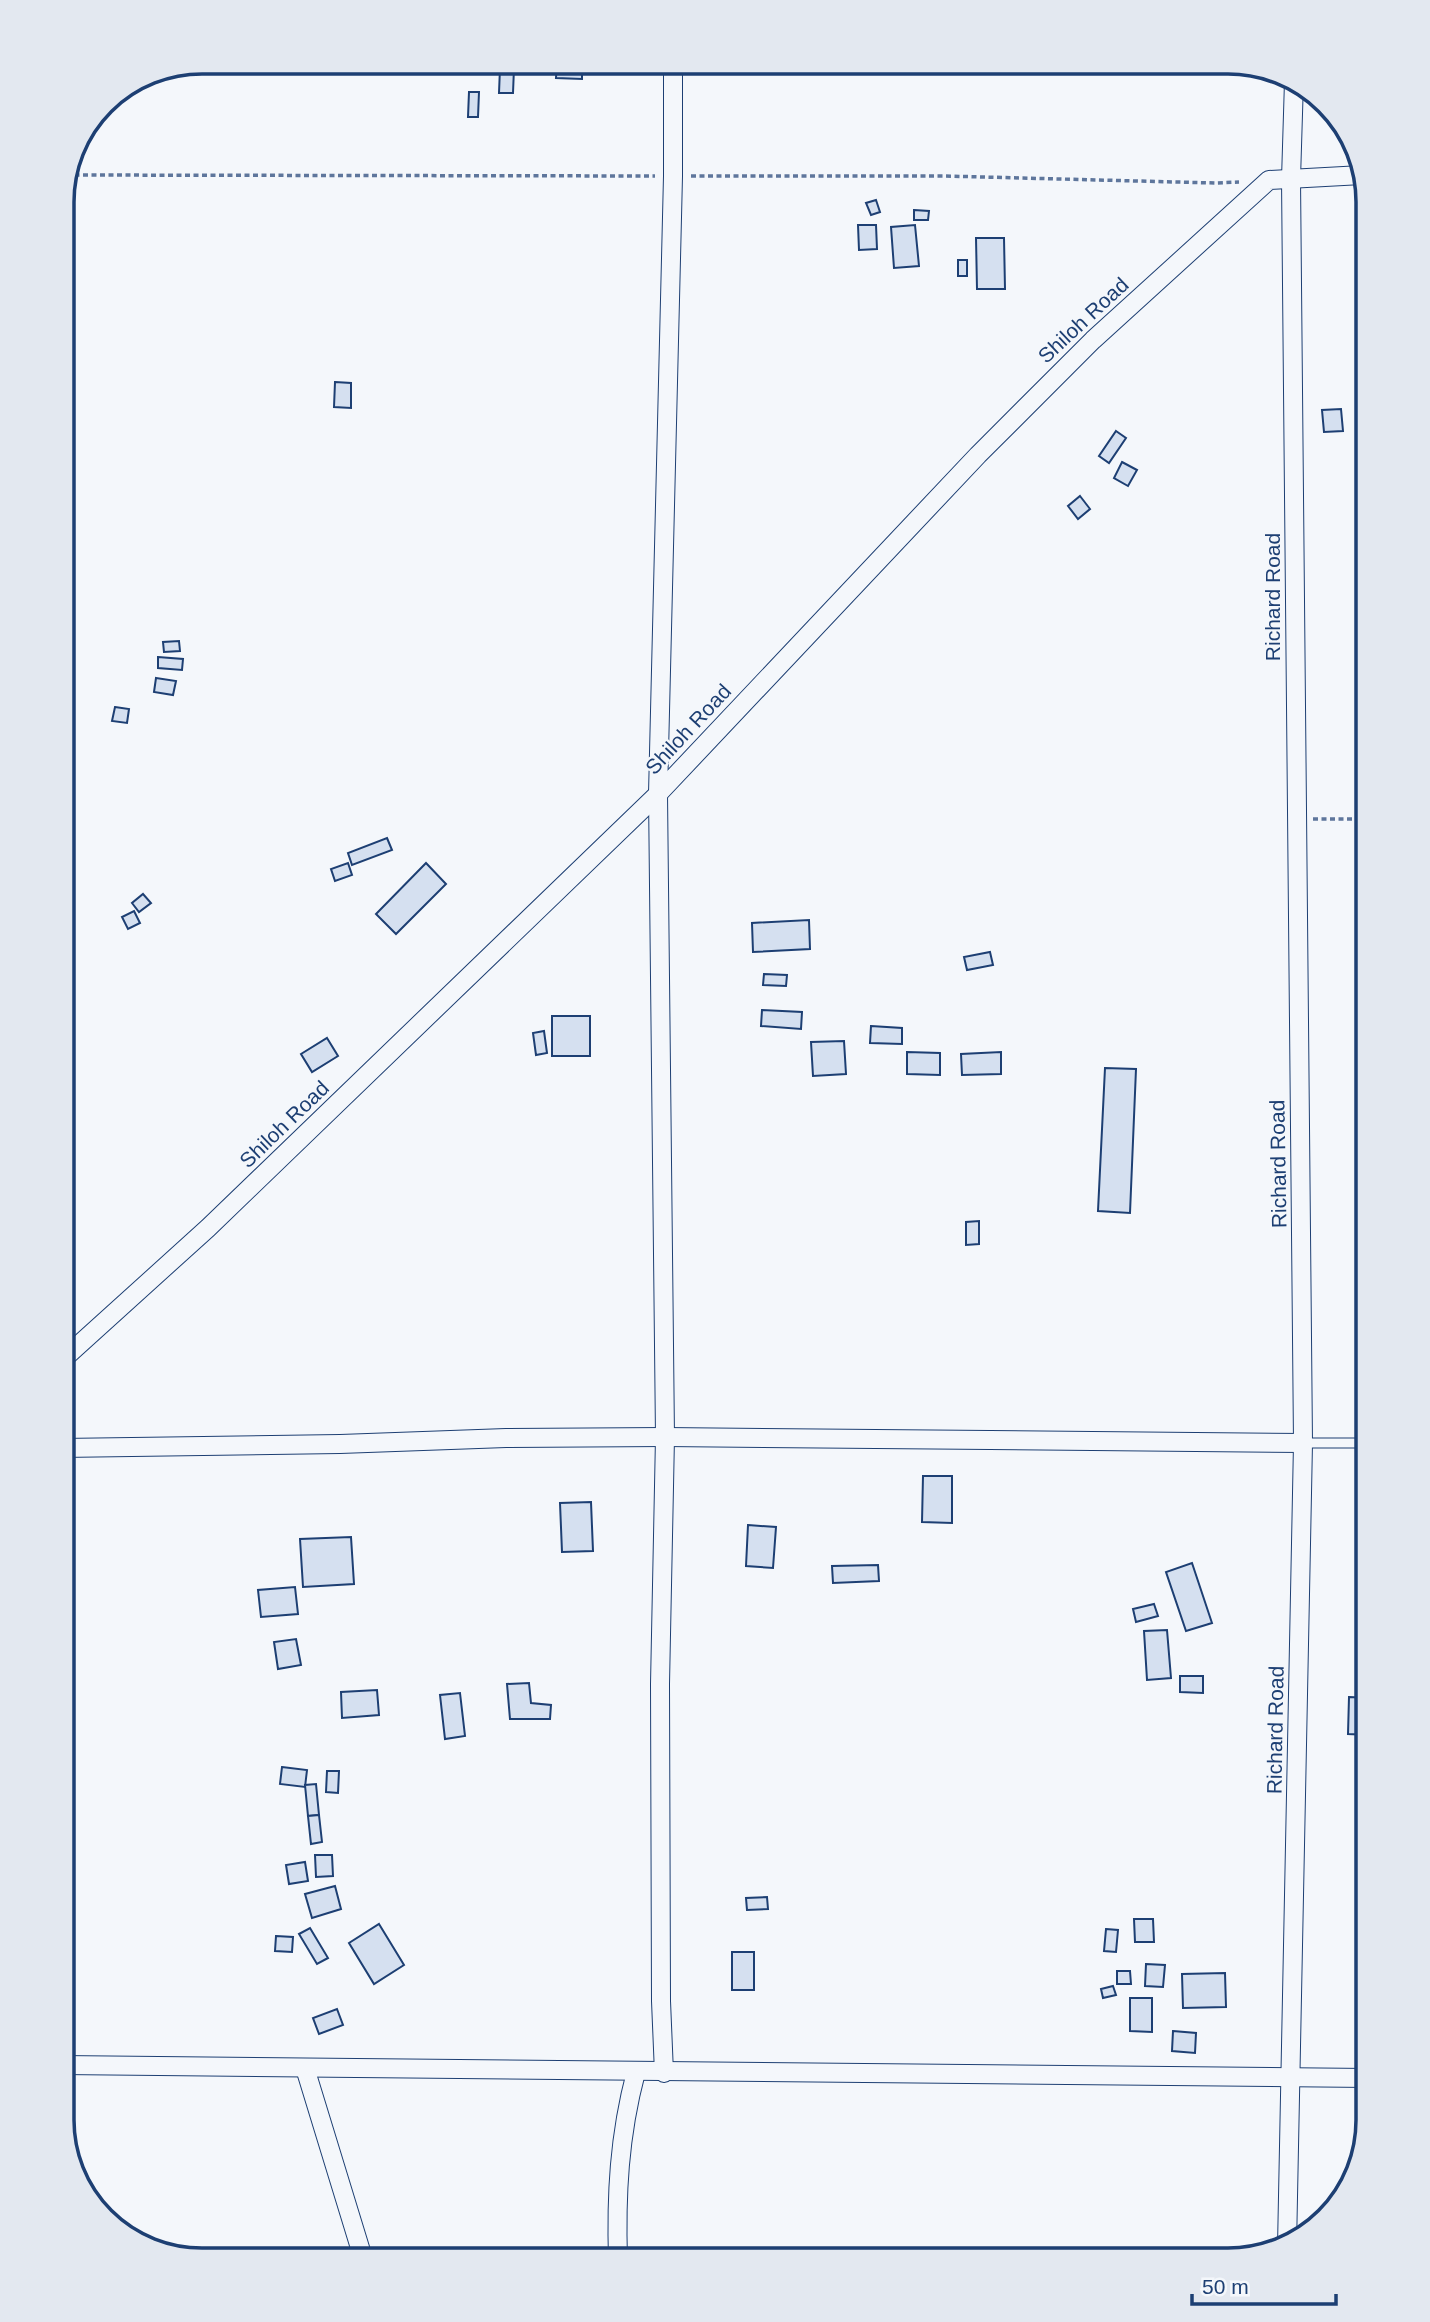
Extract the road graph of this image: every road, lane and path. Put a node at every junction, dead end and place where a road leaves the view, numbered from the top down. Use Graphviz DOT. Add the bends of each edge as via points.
graph roads {
  1 [pos="673,74"];
  2 [pos="1294,92"];
  3 [pos="1354,175"];
  4 [pos="1291,179"];
  5 [pos="658,794"];
  6 [pos="1297,819"];
  7 [pos="1356,819"];
  8 [pos="74,1349"];
  9 [pos="665,1437"];
  10 [pos="1303,1443"];
  11 [pos="1356,1443"];
  12 [pos="74,1448"];
  13 [pos="74,2065"];
  14 [pos="305,2068"];
  15 [pos="636,2072"];
  16 [pos="664,2073"];
  17 [pos="1292,2076"];
  18 [pos="1356,2078"];
  19 [pos="1287,2234"];
  20 [pos="360,2248"];
  21 [pos="618,2248"];
  1 -- 5 [label="street"];
  2 -- 4 [label="street, Richard Road"];
  3 -- 4 [label="street, Shiloh Road"];
  4 -- 5 [label="street, Shiloh Road" via="1269,180 1093,340"];
  4 -- 6 [label="street, Richard Road"];
  5 -- 8 [label="street, Shiloh Road" via="218,1218"];
  5 -- 9 [label="street"];
  6 -- 7 [label="path"];
  6 -- 10 [label="street, Richard Road"];
  9 -- 10 [label="street"];
  9 -- 12 [label="street"];
  9 -- 16 [label="street" via="660,1684"];
  10 -- 11 [label="lane"];
  10 -- 17 [label="street, Richard Road"];
  13 -- 14 [label="street"];
  14 -- 15 [label="street"];
  14 -- 20 [label="street"];
  15 -- 16 [label="street"];
  15 -- 21 [label="street" via="625,2113 616,2199"];
  16 -- 17 [label="street"];
  17 -- 18 [label="street"];
  17 -- 19 [label="street, Richard Road"];
}
